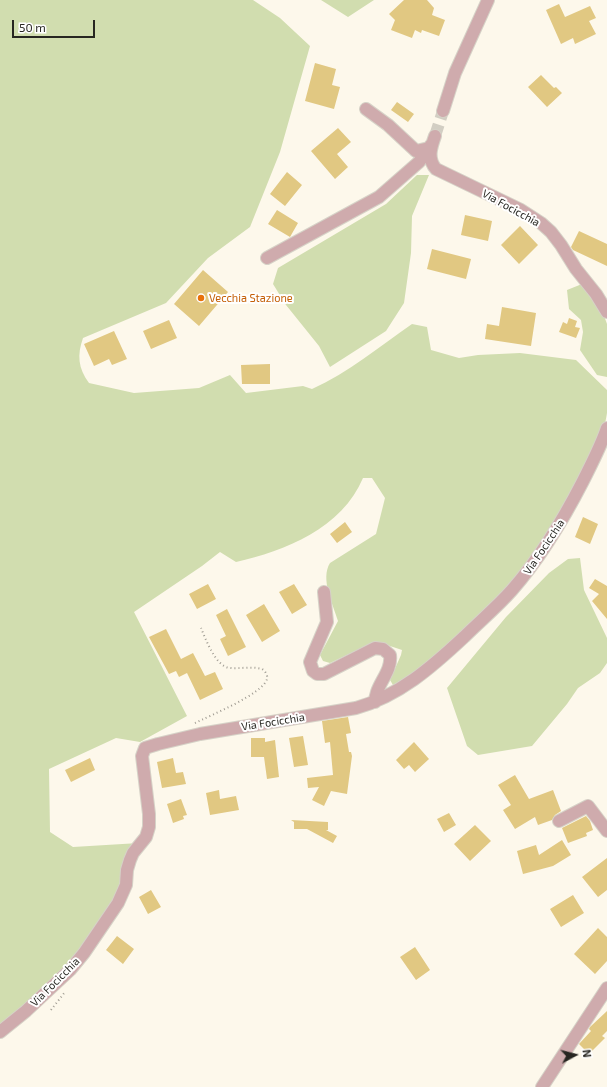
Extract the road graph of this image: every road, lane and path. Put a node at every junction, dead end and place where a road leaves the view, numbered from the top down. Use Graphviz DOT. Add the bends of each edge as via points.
graph roads {
  1 [pos="488,0"];
  2 [pos="366,108"];
  3 [pos="444,111"];
  4 [pos="432,142"];
  5 [pos="267,258"];
  6 [pos="607,312"];
  7 [pos="607,428"];
  8 [pos="324,592"];
  9 [pos="201,628"];
  10 [pos="375,702"];
  11 [pos="189,725"];
  12 [pos="559,821"];
  13 [pos="607,831"];
  14 [pos="607,988"];
  15 [pos="0,1032"];
  16 [pos="542,1087"];
  1 -- 3 [label="street" via="458,65"];
  2 -- 4 [label="street" via="416,152"];
  4 -- 5 [label="street" via="419,162 380,197"];
  4 -- 6 [label="street, Via Focicchia" via="430,159 436,169 526,213 544,226 562,246"];
  7 -- 10 [label="street, Via Focicchia" via="599,449 563,518 545,548 519,582 436,662 407,684"];
  8 -- 10 [label="street" via="327,622 310,662 313,671 324,674 374,648 383,650 390,655 390,666 376,692"];
  9 -- 11 [label="path" via="222,666 262,668 267,677 261,688 252,694"];
  10 -- 15 [label="street, Via Focicchia" via="345,710 200,734 145,748 142,756 149,827 146,837 130,860 126,885 118,903 84,954 70,970"];
  12 -- 13 [label="street" via="588,806"];
  14 -- 16 [label="street"];
}
